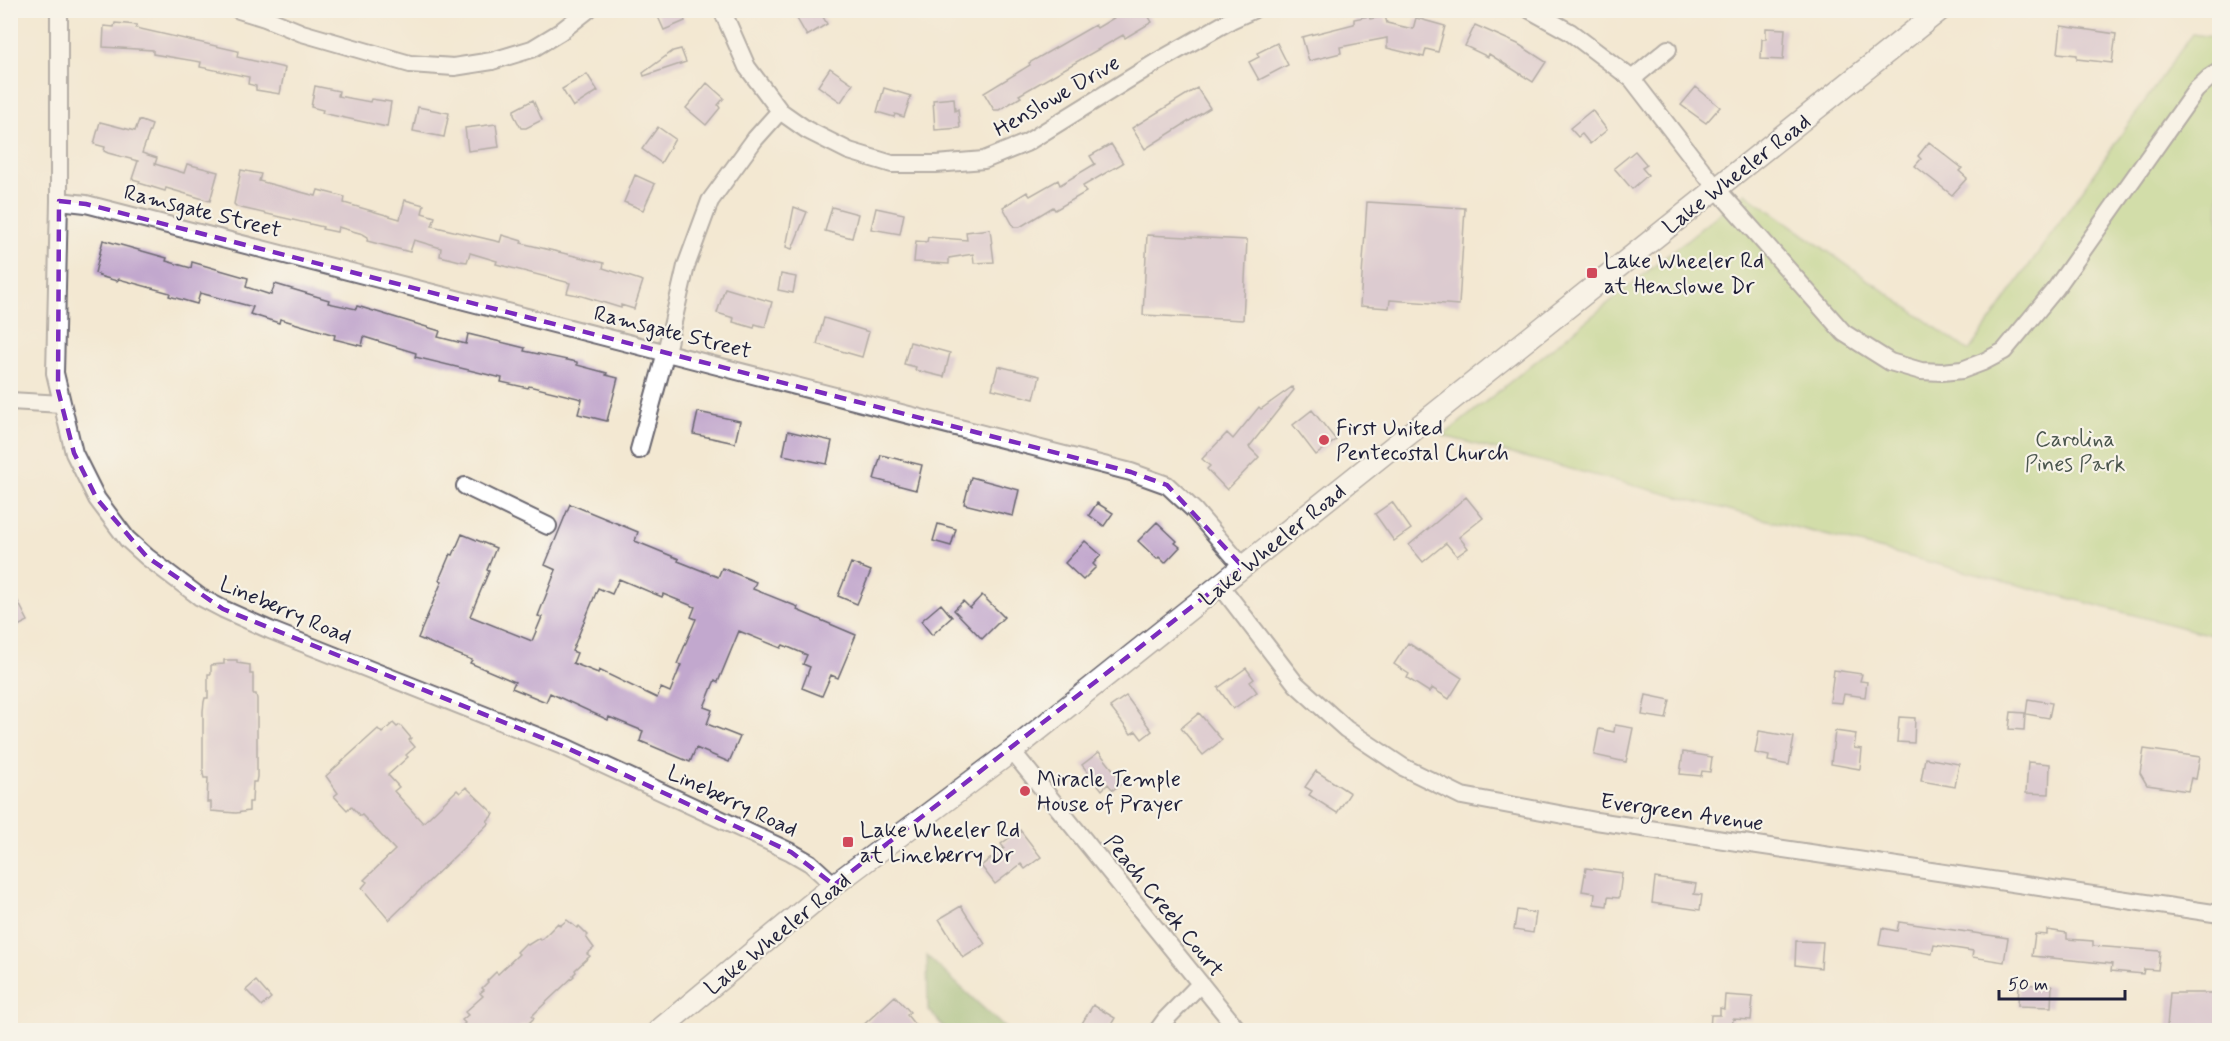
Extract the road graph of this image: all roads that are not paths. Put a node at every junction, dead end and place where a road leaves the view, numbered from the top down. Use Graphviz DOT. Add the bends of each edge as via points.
graph roads {
  1 [pos="59,10"];
  2 [pos="239,10"];
  3 [pos="588,10"];
  4 [pos="722,10"];
  5 [pos="1253,10"];
  6 [pos="1530,10"];
  7 [pos="1940,10"];
  8 [pos="1668,49"];
  9 [pos="2220,71"];
  10 [pos="1632,80"];
  11 [pos="780,111"];
  12 [pos="1716,188"];
  13 [pos="59,201"];
  14 [pos="666,352"];
  15 [pos="10,401"];
  16 [pos="62,404"];
  17 [pos="639,450"];
  18 [pos="465,486"];
  19 [pos="548,526"];
  20 [pos="1243,567"];
  21 [pos="1220,585"];
  22 [pos="1012,751"];
  23 [pos="834,885"];
  24 [pos="2220,914"];
  25 [pos="1200,984"];
  26 [pos="659,1030"];
  27 [pos="1158,1030"];
  28 [pos="1238,1030"];
  1 -- 13 [label="street, Lineberry Road"];
  2 -- 3 [label="street" via="410,64 454,67 532,49"];
  4 -- 11 [label="street, Henslowe Drive" via="747,67"];
  5 -- 11 [label="street, Henslowe Drive" via="1155,63 1026,143 984,160 891,164 849,151"];
  6 -- 10 [label="street" via="1570,32"];
  7 -- 12 [label="main road, Lake Wheeler Road"];
  8 -- 10 [label="street"];
  9 -- 12 [label="street" via="2196,90 2028,325 2004,351 1962,370 1921,372 1905,368 1844,333"];
  10 -- 12 [label="street"];
  11 -- 14 [label="street" via="754,139 710,201 686,266"];
  12 -- 20 [label="main road, Lake Wheeler Road"];
  13 -- 14 [label="street, Ramsgate Street" via="86,204"];
  13 -- 16 [label="street, Lineberry Road" via="55,374"];
  14 -- 17 [label="street"];
  14 -- 20 [label="street, Ramsgate Street" via="1092,460 1167,485"];
  15 -- 16 [label="street"];
  16 -- 23 [label="street, Lineberry Road" via="75,453 96,499 127,539 200,597 254,624 565,747 791,852"];
  18 -- 19 [label="street"];
  20 -- 21 [label="main road, Lake Wheeler Road"];
  21 -- 22 [label="main road, Lake Wheeler Road"];
  21 -- 24 [label="street, Evergreen Avenue" via="1296,684 1346,729 1404,767 1462,796 1596,821"];
  22 -- 23 [label="main road, Lake Wheeler Road"];
  22 -- 25 [label="street, Peach Creek Court"];
  23 -- 26 [label="main road, Lake Wheeler Road"];
  25 -- 27 [label="street"];
  25 -- 28 [label="street, Peach Creek Court"];
}
